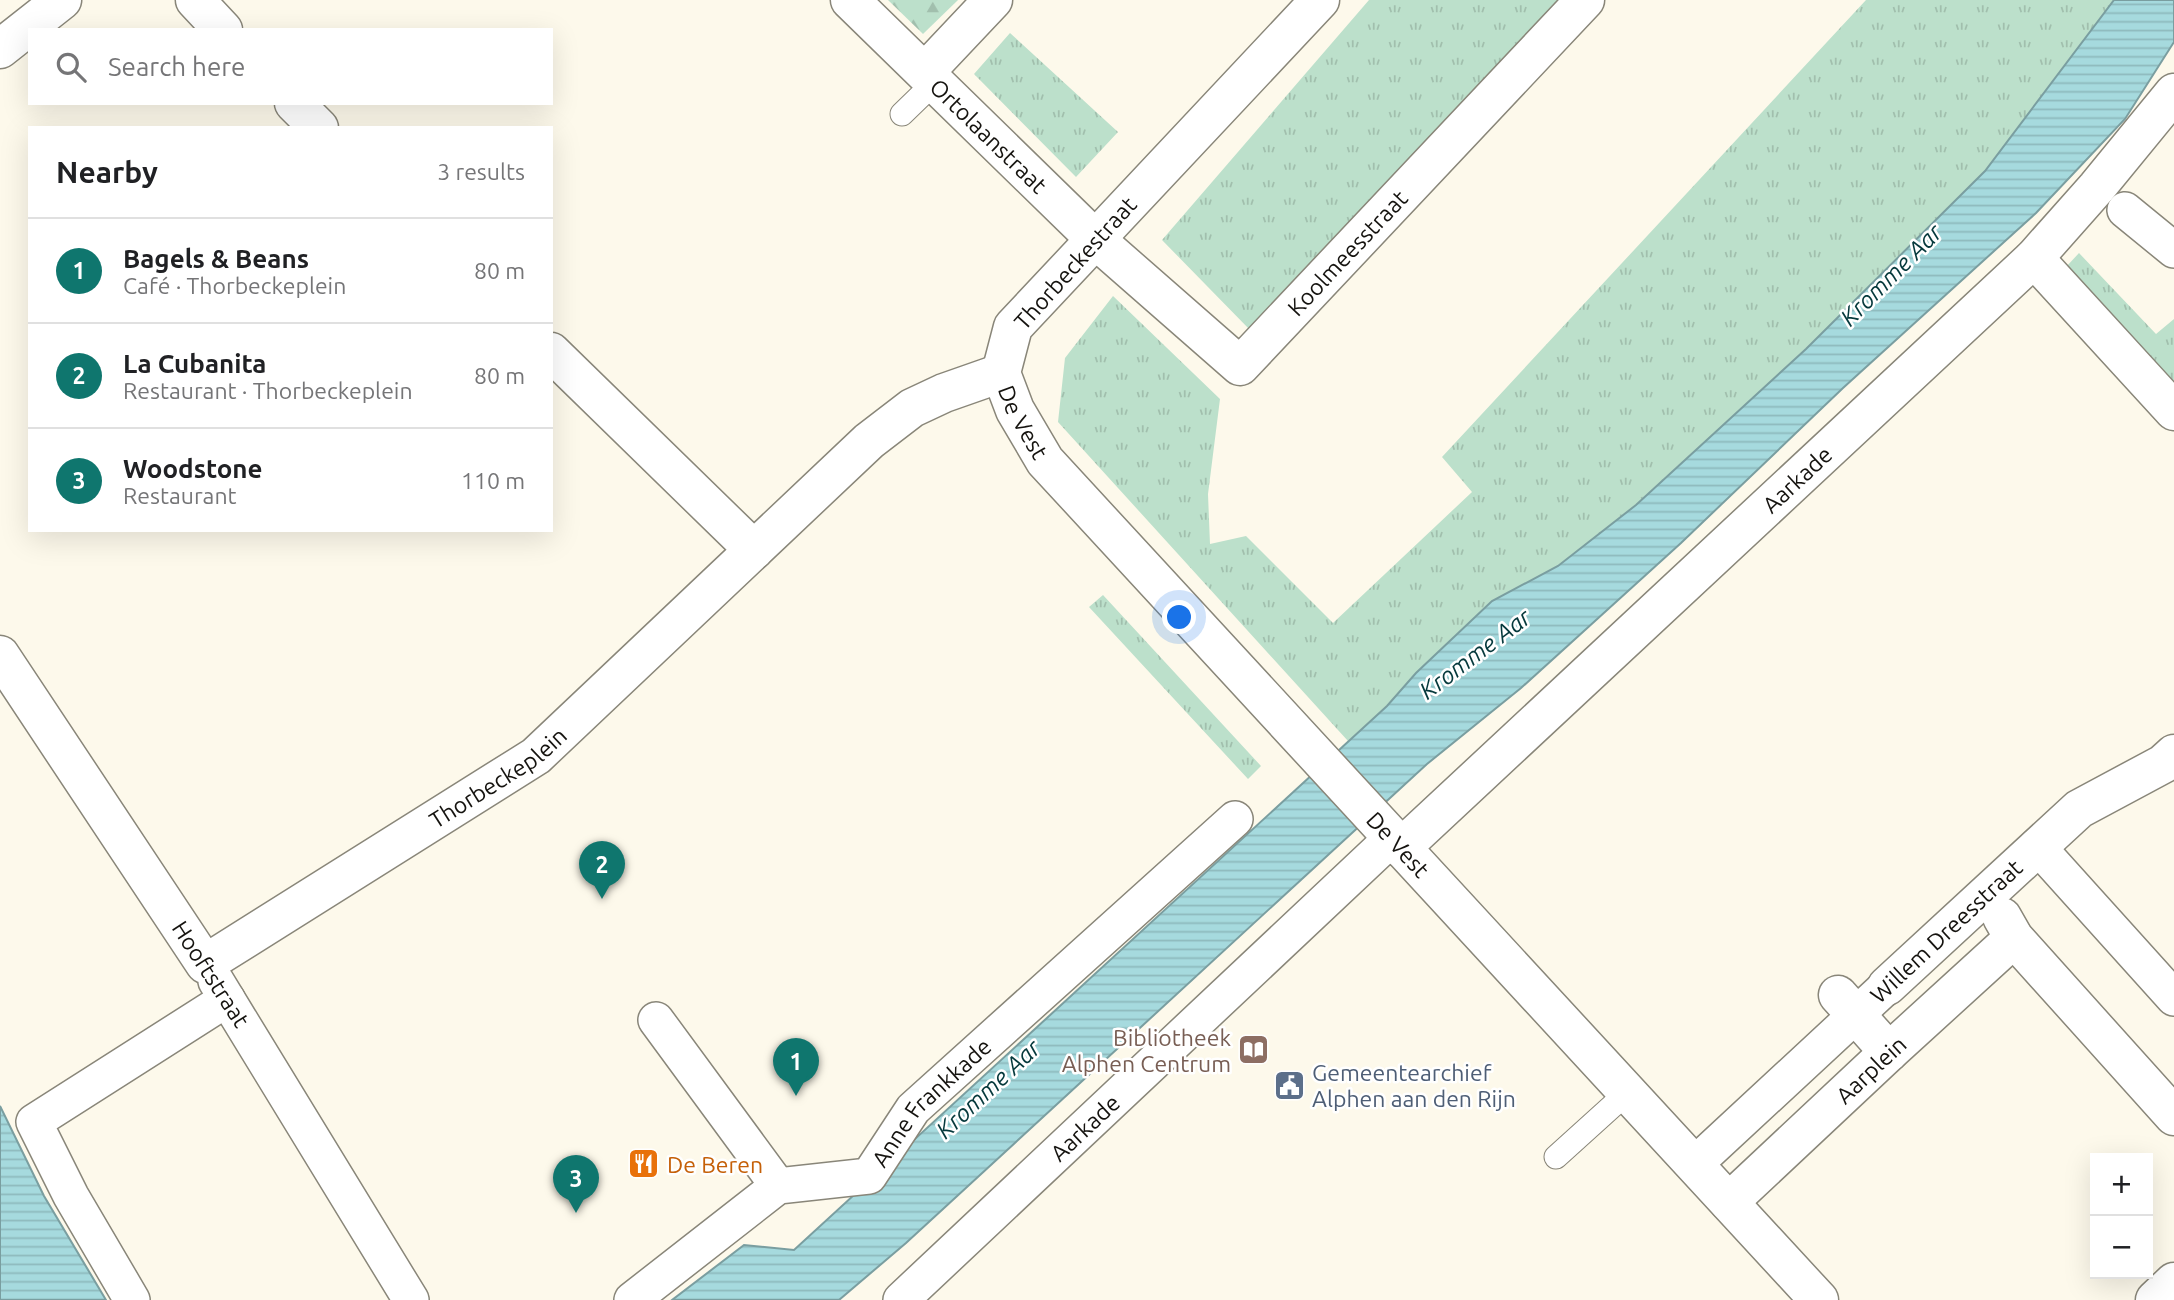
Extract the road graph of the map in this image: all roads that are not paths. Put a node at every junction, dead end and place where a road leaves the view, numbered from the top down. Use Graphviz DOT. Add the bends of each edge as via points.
graph roads {
  1 [pos="195,0"];
  2 [pos="850,0"];
  3 [pos="993,0"];
  4 [pos="1320,0"];
  5 [pos="1585,0"];
  6 [pos="60,2"];
  7 [pos="221,28"];
  8 [pos="0,49"];
  9 [pos="930,77"];
  10 [pos="2174,93"];
  11 [pos="296,105"];
  12 [pos="902,114"];
  13 [pos="317,126"];
  14 [pos="2124,210"];
  15 [pos="1095,239"];
  16 [pos="2174,250"];
  17 [pos="2034,257"];
  18 [pos="553,354"];
  19 [pos="1001,373"];
  20 [pos="2174,411"];
  21 [pos="754,550"];
  22 [pos="0,654"];
  23 [pos="2174,754"];
  24 [pos="1235,819"];
  25 [pos="1396,843"];
  26 [pos="2037,846"];
  27 [pos="1988,892"];
  28 [pos="2014,938"];
  29 [pos="205,964"];
  30 [pos="1887,986"];
  31 [pos="2174,998"];
  32 [pos="227,999"];
  33 [pos="1846,1005"];
  34 [pos="656,1020"];
  35 [pos="1889,1052"];
  36 [pos="1629,1091"];
  37 [pos="2174,1116"];
  38 [pos="1556,1157"];
  39 [pos="1695,1164"];
  40 [pos="778,1186"];
  41 [pos="1729,1202"];
  42 [pos="2174,1282"];
  43 [pos="132,1300"];
  44 [pos="411,1300"];
  45 [pos="632,1300"];
  46 [pos="901,1300"];
  47 [pos="1819,1300"];
  48 [pos="2155,1300"];
  1 -- 7 [label="street"];
  2 -- 9 [label="street"];
  3 -- 9 [label="street, Ortolaanstraat"];
  4 -- 15 [label="street, Thorbeckestraat"];
  5 -- 15 [label="street, Koolmeesstraat" via="1240,366"];
  6 -- 8 [label="street"];
  9 -- 12 [label="lane"];
  9 -- 15 [label="street, Ortolaanstraat"];
  10 -- 17 [label="street, Aarkade"];
  11 -- 13 [label="street"];
  14 -- 16 [label="street"];
  15 -- 19 [label="street, Thorbeckestraat" via="1013,327"];
  17 -- 20 [label="street"];
  17 -- 25 [label="street, Aarkade"];
  18 -- 21 [label="street"];
  19 -- 21 [label="street" via="912,408 869,441"];
  19 -- 25 [label="street, De Vest" via="1015,410 1045,461"];
  21 -- 29 [label="street, Thorbeckeplein" via="536,756"];
  22 -- 29 [label="street, Hooftstraat"];
  23 -- 26 [label="street, Willem Dreesstraat" via="2079,809"];
  24 -- 40 [label="street, Anne Frankkade" via="913,1109 869,1176"];
  25 -- 36 [label="street, De Vest"];
  25 -- 46 [label="street, Aarkade"];
  26 -- 27 [label="street, Willem Dreesstraat"];
  26 -- 31 [label="street, Willem Dreesstraat"];
  27 -- 28 [label="street"];
  27 -- 30 [label="street, Willem Dreesstraat"];
  28 -- 35 [label="street, Aarplein"];
  28 -- 37 [label="street"];
  29 -- 32 [label="street, Hooftstraat"];
  30 -- 33 [label="street, Willem Dreesstraat"];
  32 -- 43 [label="street" via="34,1122"];
  32 -- 44 [label="street, Hooftstraat"];
  33 -- 35 [label="street, Willem Dreesstraat"];
  33 -- 39 [label="street, Willem Dreesstraat"];
  34 -- 40 [label="street"];
  35 -- 41 [label="street, Aarplein"];
  36 -- 38 [label="lane"];
  36 -- 39 [label="street, De Vest"];
  39 -- 41 [label="street, De Vest"];
  40 -- 45 [label="street"];
  41 -- 47 [label="street, De Vest"];
  42 -- 48 [label="street"];
}
